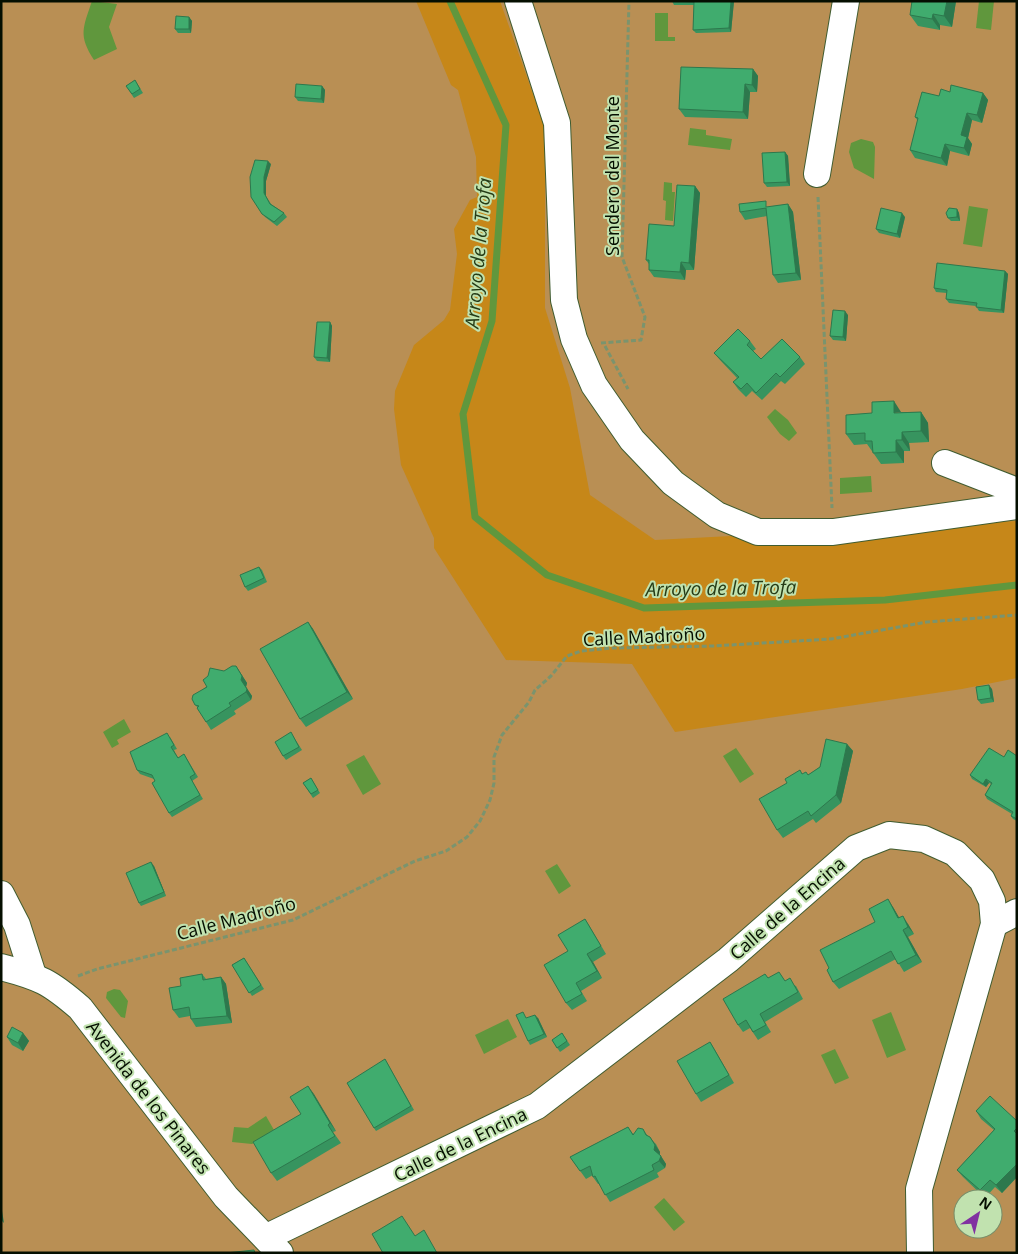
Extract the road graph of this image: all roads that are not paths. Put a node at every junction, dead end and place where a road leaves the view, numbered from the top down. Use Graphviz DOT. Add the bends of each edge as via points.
graph roads {
  1 [pos="518,1"];
  2 [pos="846,1"];
  3 [pos="818,174"];
  4 [pos="944,463"];
  5 [pos="1017,491"];
  6 [pos="1017,506"];
  7 [pos="1,894"];
  8 [pos="1017,912"];
  9 [pos="994,924"];
  10 [pos="1,966"];
  11 [pos="43,980"];
  12 [pos="274,1245"];
  13 [pos="920,1253"];
  1 -- 6 [label="street" via="557,123 564,300 574,339 594,385 632,440 673,483 717,515 758,532 833,532"];
  2 -- 3 [label="street"];
  4 -- 5 [label="street"];
  7 -- 11 [label="street"];
  8 -- 9 [label="street"];
  9 -- 12 [label="street, Calle de la Encina" via="992,901 982,880 955,852 924,839 888,835 856,848 728,960 537,1106"];
  9 -- 13 [label="street, Calle de la Encina" via="919,1189"];
  10 -- 11 [label="street, Avenida de los Pinares"];
  11 -- 12 [label="street, Avenida de los Pinares" via="80,1008 226,1197"];
}
